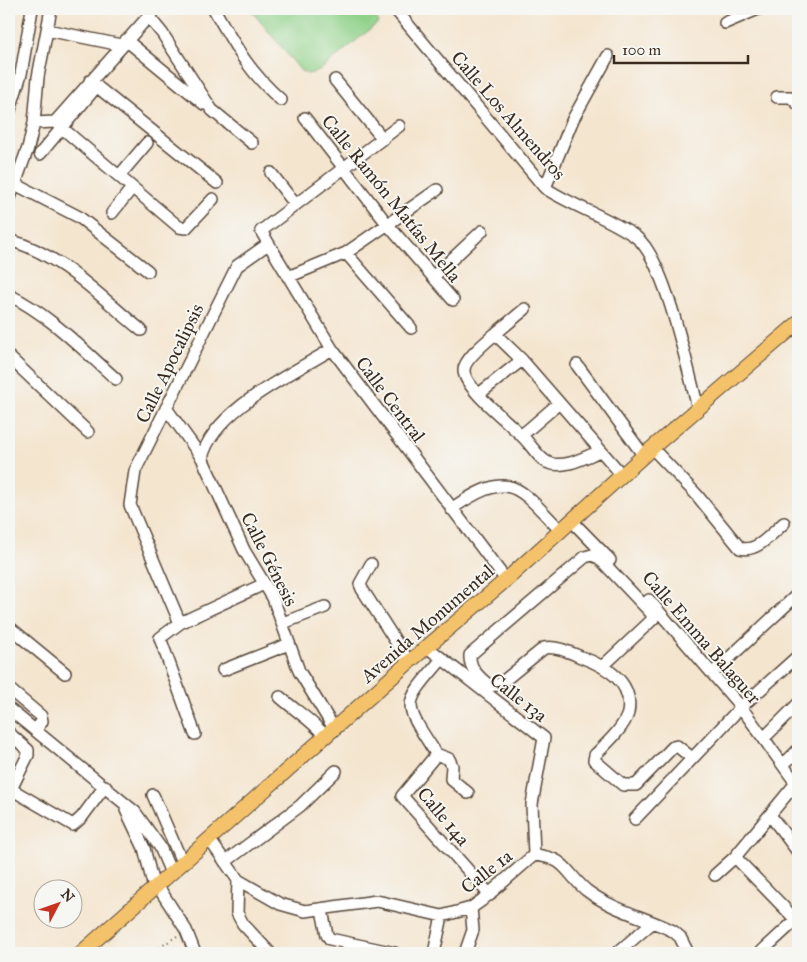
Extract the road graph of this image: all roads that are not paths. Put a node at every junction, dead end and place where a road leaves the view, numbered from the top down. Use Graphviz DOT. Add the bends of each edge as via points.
graph roads {
  1 [pos="32,9"];
  2 [pos="51,9"];
  3 [pos="214,9"];
  4 [pos="395,9"];
  5 [pos="758,9"];
  6 [pos="152,11"];
  7 [pos="730,17"];
  8 [pos="47,30"];
  9 [pos="124,43"];
  10 [pos="608,56"];
  11 [pos="9,72"];
  12 [pos="21,74"];
  13 [pos="38,78"];
  14 [pos="336,80"];
  15 [pos="93,84"];
  16 [pos="777,97"];
  17 [pos="281,100"];
  18 [pos="798,104"];
  19 [pos="212,110"];
  20 [pos="9,113"];
  21 [pos="304,118"];
  22 [pos="34,123"];
  23 [pos="58,125"];
  24 [pos="399,126"];
  25 [pos="383,139"];
  26 [pos="252,142"];
  27 [pos="147,143"];
  28 [pos="40,154"];
  29 [pos="344,168"];
  30 [pos="271,174"];
  31 [pos="118,176"];
  32 [pos="15,184"];
  33 [pos="217,184"];
  34 [pos="132,188"];
  35 [pos="546,188"];
  36 [pos="437,190"];
  37 [pos="213,199"];
  38 [pos="9,200"];
  39 [pos="295,204"];
  40 [pos="112,213"];
  41 [pos="388,225"];
  42 [pos="482,232"];
  43 [pos="9,240"];
  44 [pos="268,244"];
  45 [pos="346,253"];
  46 [pos="148,271"];
  47 [pos="288,276"];
  48 [pos="432,277"];
  49 [pos="9,295"];
  50 [pos="453,300"];
  51 [pos="525,309"];
  52 [pos="798,323"];
  53 [pos="411,328"];
  54 [pos="141,330"];
  55 [pos="495,334"];
  56 [pos="332,350"];
  57 [pos="9,357"];
  58 [pos="522,360"];
  59 [pos="577,365"];
  60 [pos="116,379"];
  61 [pos="479,394"];
  62 [pos="558,404"];
  63 [pos="166,408"];
  64 [pos="698,408"];
  65 [pos="88,432"];
  66 [pos="522,435"];
  67 [pos="600,451"];
  68 [pos="648,452"];
  69 [pos="202,458"];
  70 [pos="622,475"];
  71 [pos="451,509"];
  72 [pos="571,520"];
  73 [pos="784,523"];
  74 [pos="560,530"];
  75 [pos="371,564"];
  76 [pos="506,580"];
  77 [pos="264,584"];
  78 [pos="798,594"];
  79 [pos="325,607"];
  80 [pos="180,623"];
  81 [pos="283,623"];
  82 [pos="9,627"];
  83 [pos="289,644"];
  84 [pos="427,647"];
  85 [pos="798,656"];
  86 [pos="442,659"];
  87 [pos="409,662"];
  88 [pos="603,666"];
  89 [pos="223,670"];
  90 [pos="65,673"];
  91 [pos="712,673"];
  92 [pos="9,689"];
  93 [pos="280,697"];
  94 [pos="798,704"];
  95 [pos="741,707"];
  96 [pos="9,709"];
  97 [pos="36,730"];
  98 [pos="9,733"];
  99 [pos="195,734"];
  100 [pos="330,734"];
  101 [pos="764,738"];
  102 [pos="798,750"];
  103 [pos="436,754"];
  104 [pos="692,758"];
  105 [pos="784,764"];
  106 [pos="336,771"];
  107 [pos="797,784"];
  108 [pos="105,786"];
  109 [pos="10,788"];
  110 [pos="468,793"];
  111 [pos="153,795"];
  112 [pos="117,796"];
  113 [pos="770,815"];
  114 [pos="635,818"];
  115 [pos="209,839"];
  116 [pos="157,843"];
  117 [pos="144,848"];
  118 [pos="798,852"];
  119 [pos="534,855"];
  120 [pos="735,857"];
  121 [pos="182,862"];
  122 [pos="225,862"];
  123 [pos="171,873"];
  124 [pos="715,875"];
  125 [pos="238,880"];
  126 [pos="156,886"];
  127 [pos="490,895"];
  128 [pos="471,908"];
  129 [pos="322,910"];
  130 [pos="442,916"];
  131 [pos="797,919"];
  132 [pos="652,922"];
  133 [pos="81,953"];
  134 [pos="195,953"];
  135 [pos="270,953"];
  136 [pos="395,953"];
  137 [pos="434,953"];
  138 [pos="465,953"];
  139 [pos="617,953"];
  140 [pos="688,953"];
  141 [pos="760,953"];
  1 -- 12 [label="street"];
  2 -- 8 [label="street"];
  3 -- 17 [label="street" via="243,62"];
  4 -- 35 [label="street, Calle Los Almendros"];
  5 -- 7 [label="street"];
  6 -- 9 [label="street"];
  6 -- 19 [label="street" via="162,33"];
  8 -- 9 [label="street"];
  8 -- 13 [label="street"];
  9 -- 15 [label="street"];
  9 -- 19 [label="street"];
  10 -- 35 [label="street" via="572,118"];
  11 -- 12 [label="street"];
  12 -- 13 [label="street"];
  12 -- 20 [label="street"];
  13 -- 22 [label="street"];
  14 -- 25 [label="street"];
  15 -- 23 [label="street"];
  15 -- 33 [label="street"];
  16 -- 18 [label="street" via="791,97"];
  19 -- 26 [label="street"];
  21 -- 29 [label="street, Calle Ramón Matías Mella"];
  22 -- 23 [label="street"];
  22 -- 32 [label="street"];
  23 -- 28 [label="street"];
  23 -- 31 [label="street"];
  24 -- 25 [label="street"];
  25 -- 29 [label="street"];
  27 -- 31 [label="street"];
  29 -- 39 [label="street"];
  29 -- 41 [label="street, Calle Ramón Matías Mella"];
  30 -- 39 [label="street"];
  31 -- 34 [label="street"];
  32 -- 38 [label="street"];
  32 -- 46 [label="street" via="80,216"];
  34 -- 37 [label="street" via="183,229"];
  34 -- 40 [label="street"];
  35 -- 64 [label="street, Calle Los Almendros" via="618,226 638,238 648,249 665,290"];
  36 -- 41 [label="street"];
  39 -- 44 [label="street, Calle Central" via="260,231"];
  41 -- 45 [label="street"];
  41 -- 48 [label="street, Calle Ramón Matías Mella"];
  42 -- 48 [label="street"];
  43 -- 54 [label="street" via="38,249 55,260"];
  44 -- 47 [label="street, Calle Central"];
  44 -- 63 [label="street, Calle Apocalipsis" via="237,266"];
  45 -- 47 [label="street"];
  45 -- 53 [label="street"];
  47 -- 56 [label="street, Calle Central"];
  48 -- 50 [label="street, Calle Ramón Matías Mella"];
  49 -- 60 [label="street" via="40,313"];
  51 -- 55 [label="street"];
  52 -- 64 [label="main road, Avenida Monumental"];
  55 -- 58 [label="street"];
  55 -- 61 [label="street" via="466,362 466,376"];
  56 -- 69 [label="street" via="230,414 211,435"];
  56 -- 71 [label="street, Calle Central"];
  57 -- 65 [label="street"];
  58 -- 61 [label="street"];
  58 -- 62 [label="street"];
  59 -- 68 [label="street"];
  61 -- 66 [label="street" via="498,416"];
  62 -- 66 [label="street"];
  62 -- 67 [label="street"];
  63 -- 69 [label="street, Calle Génesis"];
  63 -- 80 [label="street, Calle Apocalipsis" via="135,471 130,498"];
  64 -- 68 [label="main road, Avenida Monumental"];
  66 -- 67 [label="street" via="546,463 555,465"];
  67 -- 70 [label="street"];
  68 -- 70 [label="main road, Avenida Monumental"];
  68 -- 73 [label="street" via="696,494 740,548 755,548"];
  69 -- 77 [label="street, Calle Génesis" via="244,550"];
  70 -- 72 [label="main road, Avenida Monumental"];
  71 -- 74 [label="street" via="483,489 495,485 510,487 526,495"];
  71 -- 76 [label="street, Calle Central"];
  72 -- 74 [label="main road, Avenida Monumental"];
  72 -- 91 [label="street, Calle Emma Balaguer" via="645,595"];
  74 -- 76 [label="main road, Avenida Monumental"];
  75 -- 87 [label="street" via="360,584"];
  76 -- 84 [label="main road, Avenida Monumental"];
  77 -- 80 [label="street"];
  77 -- 81 [label="street, Calle Génesis"];
  78 -- 91 [label="street"];
  79 -- 81 [label="street"];
  80 -- 99 [label="street" via="160,638"];
  81 -- 83 [label="street, Calle Génesis"];
  82 -- 90 [label="street"];
  83 -- 89 [label="street"];
  83 -- 100 [label="street, Calle Génesis"];
  84 -- 86 [label="street, Calle 13a"];
  84 -- 87 [label="main road, Avenida Monumental"];
  85 -- 95 [label="street"];
  86 -- 103 [label="street" via="416,690 410,704 416,723"];
  86 -- 119 [label="street, Calle 13a" via="544,738 532,804"];
  87 -- 100 [label="main road, Avenida Monumental"];
  88 -- 88 [label="street" via="653,619 645,606 599,558 592,555 585,557 470,655 469,662 477,676 490,686 500,684 544,648 562,649"];
  88 -- 104 [label="street" via="620,680 628,707 623,723 594,760 623,785 630,787 673,746"];
  91 -- 95 [label="street, Calle Emma Balaguer"];
  92 -- 97 [label="street" via="41,716 42,722"];
  93 -- 100 [label="street"];
  94 -- 101 [label="street"];
  95 -- 101 [label="street, Calle Emma Balaguer"];
  95 -- 104 [label="street"];
  96 -- 97 [label="street"];
  97 -- 108 [label="street"];
  98 -- 109 [label="street" via="28,750"];
  100 -- 115 [label="main road, Avenida Monumental"];
  101 -- 105 [label="street, Calle Emma Balaguer"];
  102 -- 105 [label="street"];
  103 -- 110 [label="street" via="448,759 452,766 451,779"];
  103 -- 127 [label="street, Calle 14a" via="402,796"];
  104 -- 114 [label="street"];
  105 -- 107 [label="street, Calle Emma Balaguer"];
  106 -- 122 [label="street" via="308,800"];
  107 -- 113 [label="street"];
  108 -- 109 [label="street" via="82,818 73,825"];
  108 -- 112 [label="street"];
  111 -- 121 [label="street"];
  112 -- 116 [label="street" via="145,824"];
  112 -- 117 [label="street" via="137,829"];
  113 -- 118 [label="street"];
  113 -- 120 [label="street"];
  115 -- 121 [label="main road, Avenida Monumental"];
  115 -- 122 [label="street, Calle 1a"];
  116 -- 117 [label="street"];
  116 -- 123 [label="street"];
  117 -- 126 [label="street"];
  119 -- 127 [label="street, Calle 1a"];
  119 -- 132 [label="street, Calle 1a" via="558,860 590,892 613,906"];
  120 -- 124 [label="street"];
  120 -- 131 [label="street"];
  121 -- 123 [label="main road, Avenida Monumental"];
  122 -- 125 [label="street, Calle 1a"];
  123 -- 126 [label="main road, Avenida Monumental"];
  125 -- 129 [label="street, Calle 1a" via="280,904 301,911"];
  125 -- 135 [label="street" via="237,913"];
  126 -- 133 [label="main road, Avenida Monumental"];
  126 -- 134 [label="street" via="186,930"];
  127 -- 128 [label="street, Calle 1a"];
  128 -- 130 [label="street, Calle 1a"];
  128 -- 138 [label="street" via="473,930"];
  129 -- 130 [label="street, Calle 1a" via="377,901"];
  129 -- 136 [label="street" via="330,939"];
  130 -- 137 [label="street"];
  131 -- 141 [label="street"];
  132 -- 139 [label="street"];
  132 -- 140 [label="street, Calle 1a" via="676,933"];
}
